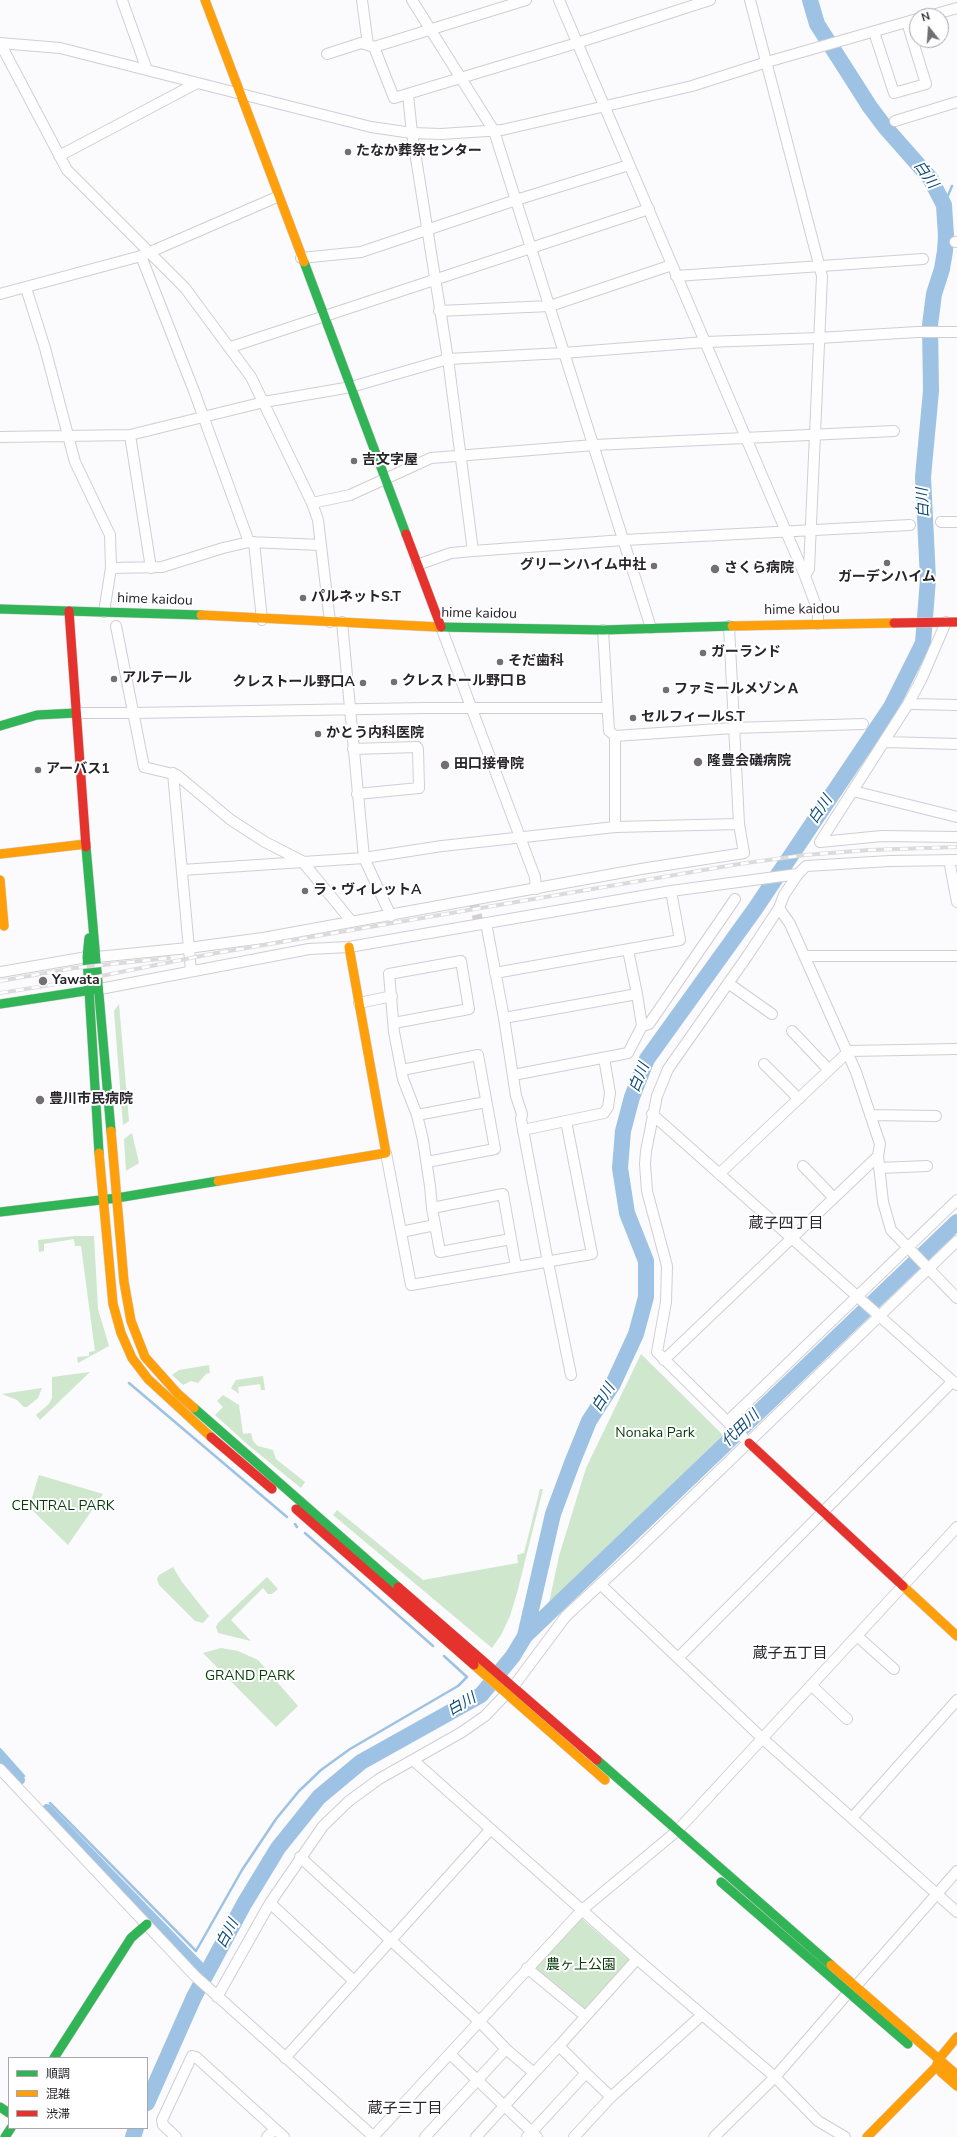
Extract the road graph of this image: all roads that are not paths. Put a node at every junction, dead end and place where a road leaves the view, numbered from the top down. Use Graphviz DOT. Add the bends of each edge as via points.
graph roads {
  1 [pos="122,0"];
  2 [pos="205,0"];
  3 [pos="362,0"];
  4 [pos="412,0"];
  5 [pos="526,0"];
  6 [pos="559,0"];
  7 [pos="710,0"];
  8 [pos="750,0"];
  9 [pos="956,0"];
  10 [pos="690,3"];
  11 [pos="957,4"];
  12 [pos="909,22"];
  13 [pos="430,29"];
  14 [pos="874,32"];
  15 [pos="0,43"];
  16 [pos="577,44"];
  17 [pos="371,46"];
  18 [pos="918,48"];
  19 [pos="327,54"];
  20 [pos="767,62"];
  21 [pos="147,70"];
  22 [pos="461,79"];
  23 [pos="197,83"];
  24 [pos="241,95"];
  25 [pos="408,95"];
  26 [pos="957,102"];
  27 [pos="604,106"];
  28 [pos="895,121"];
  29 [pos="494,131"];
  30 [pos="412,133"];
  31 [pos="60,156"];
  32 [pos="630,165"];
  33 [pos="277,197"];
  34 [pos="516,200"];
  35 [pos="648,209"];
  36 [pos="428,230"];
  37 [pos="531,249"];
  38 [pos="151,252"];
  39 [pos="140,256"];
  40 [pos="301,258"];
  41 [pos="923,259"];
  42 [pos="672,265"];
  43 [pos="820,266"];
  44 [pos="676,276"];
  45 [pos="434,280"];
  46 [pos="26,288"];
  47 [pos="0,294"];
  48 [pos="550,306"];
  49 [pos="440,311"];
  50 [pos="323,316"];
  51 [pos="957,332"];
  52 [pos="818,338"];
  53 [pos="705,342"];
  54 [pos="231,348"];
  55 [pos="563,353"];
  56 [pos="448,359"];
  57 [pos="351,387"];
  58 [pos="264,402"];
  59 [pos="203,418"];
  60 [pos="894,430"];
  61 [pos="68,435"];
  62 [pos="130,435"];
  63 [pos="815,436"];
  64 [pos="0,437"];
  65 [pos="745,438"];
  66 [pos="594,445"];
  67 [pos="460,455"];
  68 [pos="387,479"];
  69 [pos="312,503"];
  70 [pos="941,522"];
  71 [pos="957,522"];
  72 [pos="910,525"];
  73 [pos="809,530"];
  74 [pos="785,531"];
  75 [pos="624,540"];
  76 [pos="251,542"];
  77 [pos="321,545"];
  78 [pos="473,551"];
  79 [pos="417,565"];
  80 [pos="111,568"];
  81 [pos="151,568"];
  82 [pos="805,576"];
  83 [pos="0,609"];
  84 [pos="69,611"];
  85 [pos="104,612"];
  86 [pos="262,620"];
  87 [pos="330,622"];
  88 [pos="342,622"];
  89 [pos="943,622"];
  90 [pos="957,622"];
  91 [pos="818,624"];
  92 [pos="116,626"];
  93 [pos="729,626"];
  94 [pos="441,627"];
  95 [pos="651,628"];
  96 [pos="603,630"];
  97 [pos="913,704"];
  98 [pos="957,705"];
  99 [pos="471,708"];
  100 [pos="607,708"];
  101 [pos="349,709"];
  102 [pos="76,713"];
  103 [pos="133,714"];
  104 [pos="863,724"];
  105 [pos="0,726"];
  106 [pos="734,728"];
  107 [pos="615,736"];
  108 [pos="885,742"];
  109 [pos="957,744"];
  110 [pos="353,749"];
  111 [pos="173,773"];
  112 [pos="853,791"];
  113 [pos="357,794"];
  114 [pos="957,817"];
  115 [pos="739,824"];
  116 [pos="614,826"];
  117 [pos="520,837"];
  118 [pos="957,837"];
  119 [pos="86,844"];
  120 [pos="0,854"];
  121 [pos="364,858"];
  122 [pos="953,860"];
  123 [pos="302,861"];
  124 [pos="182,870"];
  125 [pos="795,874"];
  126 [pos="0,880"];
  127 [pos="536,889"];
  128 [pos="671,891"];
  129 [pos="735,899"];
  130 [pos="957,902"];
  131 [pos="779,908"];
  132 [pos="391,916"];
  133 [pos="2,920"];
  134 [pos="352,922"];
  135 [pos="486,922"];
  136 [pos="349,947"];
  137 [pos="188,948"];
  138 [pos="628,950"];
  139 [pos="805,956"];
  140 [pos="957,956"];
  141 [pos="92,957"];
  142 [pos="190,971"];
  143 [pos="1,972"];
  144 [pos="495,973"];
  145 [pos="728,984"];
  146 [pos="95,990"];
  147 [pos="637,994"];
  148 [pos="392,996"];
  149 [pos="359,1002"];
  150 [pos="0,1004"];
  151 [pos="772,1014"];
  152 [pos="504,1018"];
  153 [pos="394,1023"];
  154 [pos="642,1026"];
  155 [pos="792,1031"];
  156 [pos="957,1048"];
  157 [pos="849,1051"];
  158 [pos="604,1058"];
  159 [pos="764,1064"];
  160 [pos="402,1070"];
  161 [pos="830,1070"];
  162 [pos="513,1075"];
  163 [pos="798,1099"];
  164 [pos="486,1102"];
  165 [pos="652,1114"];
  166 [pos="417,1115"];
  167 [pos="870,1115"];
  168 [pos="936,1116"];
  169 [pos="566,1121"];
  170 [pos="523,1130"];
  171 [pos="386,1153"];
  172 [pos="878,1156"];
  173 [pos="427,1162"];
  174 [pos="803,1166"];
  175 [pos="927,1166"];
  176 [pos="879,1168"];
  177 [pos="719,1174"];
  178 [pos="117,1198"];
  179 [pos="834,1198"];
  180 [pos="102,1199"];
  181 [pos="957,1200"];
  182 [pos="432,1208"];
  183 [pos="0,1212"];
  184 [pos="435,1225"];
  185 [pos="401,1232"];
  186 [pos="791,1237"];
  187 [pos="511,1239"];
  188 [pos="957,1241"];
  189 [pos="909,1249"];
  190 [pos="548,1262"];
  191 [pos="927,1266"];
  192 [pos="516,1267"];
  193 [pos="957,1298"];
  194 [pos="859,1299"];
  195 [pos="877,1316"];
  196 [pos="664,1360"];
  197 [pos="571,1374"];
  198 [pos="955,1383"];
  199 [pos="730,1424"];
  200 [pos="747,1440"];
  201 [pos="823,1511"];
  202 [pos="957,1527"];
  203 [pos="304,1528"];
  204 [pos="600,1584"];
  205 [pos="903,1587"];
  206 [pos="393,1595"];
  207 [pos="857,1636"];
  208 [pos="957,1636"];
  209 [pos="678,1658"];
  210 [pos="894,1669"];
  211 [pos="510,1684"];
  212 [pos="811,1685"];
  213 [pos="503,1692"];
  214 [pos="957,1700"];
  215 [pos="847,1718"];
  216 [pos="762,1738"];
  217 [pos="413,1760"];
  218 [pos="0,1769"];
  219 [pos="611,1786"];
  220 [pos="852,1818"];
  221 [pos="490,1830"];
  222 [pos="672,1836"];
  223 [pos="300,1857"];
  224 [pos="957,1871"];
  225 [pos="712,1873"];
  226 [pos="937,1895"];
  227 [pos="270,1903"];
  228 [pos="582,1910"];
  229 [pos="957,1912"];
  230 [pos="147,1924"];
  231 [pos="391,1941"];
  232 [pos="637,1959"];
  233 [pos="527,1968"];
  234 [pos="354,1981"];
  235 [pos="856,1986"];
  236 [pos="848,1993"];
  237 [pos="213,1994"];
  238 [pos="702,2015"];
  239 [pos="585,2016"];
  240 [pos="480,2022"];
  241 [pos="957,2038"];
  242 [pos="559,2046"];
  243 [pos="506,2049"];
  244 [pos="957,2050"];
  245 [pos="450,2054"];
  246 [pos="55,2057"];
  247 [pos="285,2058"];
  248 [pos="940,2063"];
  249 [pos="534,2073"];
  250 [pos="586,2073"];
  251 [pos="957,2075"];
  252 [pos="775,2077"];
  253 [pos="477,2080"];
  254 [pos="957,2086"];
  255 [pos="611,2097"];
  256 [pos="505,2106"];
  257 [pos="274,2129"];
  258 [pos="532,2135"];
  259 [pos="176,2137"];
  260 [pos="267,2137"];
  261 [pos="284,2137"];
  262 [pos="373,2137"];
  263 [pos="425,2137"];
  264 [pos="476,2137"];
  265 [pos="574,2137"];
  266 [pos="714,2137"];
  267 [pos="845,2137"];
  268 [pos="867,2137"];
  1 -- 21 [label="street"];
  2 -- 24 [label="street"];
  3 -- 17 [label="street"];
  4 -- 13 [label="street"];
  5 -- 13 [label="street"];
  6 -- 16 [label="street"];
  7 -- 10 [label="street"];
  8 -- 20 [label="street"];
  9 -- 11 [label="street"];
  10 -- 16 [label="street"];
  12 -- 14 [label="street"];
  13 -- 17 [label="street"];
  13 -- 22 [label="street"];
  14 -- 18 [label="street" via="894,93 926,84"];
  14 -- 20 [label="street"];
  15 -- 21 [label="street" via="60,48"];
  15 -- 31 [label="street"];
  16 -- 22 [label="street"];
  16 -- 27 [label="street"];
  17 -- 19 [label="street" via="361,43"];
  17 -- 25 [label="street" via="394,98"];
  20 -- 27 [label="street" via="692,86"];
  20 -- 43 [label="street" via="798,190"];
  21 -- 23 [label="street"];
  22 -- 25 [label="street"];
  22 -- 29 [label="street"];
  23 -- 24 [label="street"];
  23 -- 31 [label="street"];
  24 -- 30 [label="street" via="371,127"];
  24 -- 33 [label="street"];
  25 -- 30 [label="street"];
  26 -- 28 [label="street"];
  27 -- 29 [label="street"];
  27 -- 32 [label="street"];
  29 -- 30 [label="street"];
  29 -- 34 [label="street"];
  30 -- 36 [label="street"];
  31 -- 38 [label="street" via="67,170 77,181"];
  32 -- 34 [label="street"];
  32 -- 35 [label="street"];
  33 -- 38 [label="street"];
  33 -- 40 [label="street"];
  34 -- 36 [label="street"];
  34 -- 37 [label="street"];
  35 -- 37 [label="street"];
  35 -- 42 [label="street"];
  36 -- 40 [label="street" via="361,252"];
  36 -- 45 [label="street"];
  37 -- 45 [label="street"];
  37 -- 48 [label="street"];
  38 -- 39 [label="street"];
  38 -- 54 [label="street" via="185,288"];
  39 -- 46 [label="street"];
  39 -- 59 [label="street"];
  40 -- 50 [label="street"];
  41 -- 43 [label="street"];
  42 -- 44 [label="street"];
  42 -- 48 [label="street"];
  43 -- 44 [label="street"];
  43 -- 52 [label="street" via="822,276"];
  44 -- 53 [label="street"];
  45 -- 49 [label="street"];
  45 -- 50 [label="street"];
  46 -- 47 [label="street"];
  46 -- 61 [label="street"];
  48 -- 49 [label="street"];
  48 -- 55 [label="street"];
  49 -- 56 [label="street"];
  50 -- 54 [label="street"];
  50 -- 57 [label="street"];
  51 -- 52 [label="street"];
  52 -- 53 [label="street"];
  52 -- 63 [label="street"];
  53 -- 55 [label="street"];
  53 -- 65 [label="street"];
  54 -- 58 [label="street"];
  55 -- 56 [label="street"];
  55 -- 66 [label="street"];
  56 -- 57 [label="street"];
  56 -- 67 [label="street"];
  57 -- 58 [label="street"];
  57 -- 68 [label="street"];
  58 -- 59 [label="street"];
  58 -- 69 [label="street"];
  59 -- 62 [label="street"];
  59 -- 76 [label="street"];
  60 -- 63 [label="street"];
  61 -- 62 [label="street"];
  61 -- 64 [label="street"];
  61 -- 80 [label="street" via="75,462 110,536"];
  62 -- 81 [label="street"];
  63 -- 65 [label="street"];
  63 -- 73 [label="street"];
  65 -- 66 [label="street"];
  65 -- 74 [label="street"];
  66 -- 67 [label="street"];
  66 -- 75 [label="street"];
  67 -- 68 [label="street" via="431,458"];
  67 -- 78 [label="street"];
  68 -- 69 [label="street" via="350,495"];
  68 -- 79 [label="street"];
  69 -- 77 [label="street" via="318,520"];
  70 -- 71 [label="street"];
  72 -- 73 [label="street"];
  73 -- 74 [label="street"];
  73 -- 82 [label="street" via="809,569"];
  74 -- 75 [label="street"];
  74 -- 82 [label="street"];
  75 -- 78 [label="street"];
  75 -- 95 [label="street"];
  76 -- 77 [label="street"];
  76 -- 81 [label="street"];
  76 -- 86 [label="street"];
  77 -- 87 [label="street"];
  78 -- 79 [label="street" via="451,553"];
  79 -- 94 [label="street"];
  80 -- 81 [label="street"];
  80 -- 85 [label="street"];
  82 -- 91 [label="street" via="818,610"];
  83 -- 84 [label="street, hime kaidou"];
  84 -- 85 [label="street, hime kaidou"];
  84 -- 102 [label="street"];
  85 -- 86 [label="street, hime kaidou"];
  86 -- 87 [label="street, hime kaidou"];
  87 -- 88 [label="street, hime kaidou"];
  88 -- 94 [label="street, hime kaidou"];
  88 -- 101 [label="street"];
  89 -- 90 [label="street, hime kaidou"];
  89 -- 91 [label="street, hime kaidou"];
  89 -- 108 [label="street" via="922,680"];
  91 -- 93 [label="street, hime kaidou"];
  92 -- 103 [label="street"];
  93 -- 95 [label="street, hime kaidou"];
  93 -- 106 [label="street"];
  94 -- 96 [label="street, hime kaidou"];
  94 -- 99 [label="street"];
  95 -- 96 [label="street, hime kaidou"];
  96 -- 100 [label="street"];
  97 -- 98 [label="street"];
  99 -- 100 [label="street"];
  99 -- 101 [label="street"];
  99 -- 117 [label="street"];
  100 -- 107 [label="street" via="609,731"];
  101 -- 103 [label="street"];
  101 -- 110 [label="street"];
  102 -- 103 [label="street"];
  102 -- 105 [label="street" via="38,715"];
  102 -- 119 [label="street"];
  103 -- 111 [label="street" via="144,767"];
  104 -- 106 [label="street"];
  106 -- 107 [label="street"];
  106 -- 115 [label="street"];
  107 -- 116 [label="street"];
  108 -- 109 [label="street"];
  108 -- 112 [label="street"];
  110 -- 113 [label="street"];
  110 -- 113 [label="street" via="418,749 419,788"];
  111 -- 123 [label="street" via="206,797 231,820 265,842"];
  111 -- 124 [label="street"];
  112 -- 114 [label="street"];
  112 -- 118 [label="street" via="820,842 882,836"];
  113 -- 121 [label="street"];
  115 -- 116 [label="street"];
  115 -- 127 [label="street" via="744,853"];
  116 -- 117 [label="street"];
  117 -- 121 [label="street"];
  117 -- 127 [label="street" via="535,877"];
  119 -- 120 [label="street"];
  119 -- 141 [label="street"];
  121 -- 123 [label="street"];
  121 -- 132 [label="street"];
  122 -- 125 [label="street" via="806,866"];
  122 -- 130 [label="street"];
  123 -- 124 [label="street"];
  123 -- 134 [label="street"];
  124 -- 137 [label="street"];
  125 -- 128 [label="street"];
  125 -- 131 [label="street"];
  126 -- 133 [label="street"];
  127 -- 132 [label="street"];
  128 -- 135 [label="street"];
  128 -- 138 [label="street" via="680,940"];
  129 -- 154 [label="street" via="648,1024"];
  131 -- 139 [label="street" via="790,924"];
  131 -- 145 [label="street"];
  132 -- 134 [label="street"];
  134 -- 137 [label="street"];
  135 -- 136 [label="street"];
  135 -- 144 [label="street"];
  136 -- 142 [label="street" via="309,949"];
  136 -- 149 [label="street"];
  137 -- 141 [label="street"];
  137 -- 142 [label="street"];
  138 -- 144 [label="street"];
  138 -- 147 [label="street"];
  139 -- 140 [label="street"];
  139 -- 157 [label="street"];
  141 -- 143 [label="street"];
  141 -- 146 [label="street"];
  142 -- 146 [label="street"];
  144 -- 152 [label="street"];
  145 -- 151 [label="street"];
  145 -- 165 [label="street" via="668,1069"];
  146 -- 150 [label="street"];
  146 -- 178 [label="street"];
  146 -- 180 [label="street"];
  147 -- 152 [label="street"];
  147 -- 154 [label="street"];
  148 -- 149 [label="street"];
  148 -- 153 [label="street"];
  148 -- 153 [label="street" via="389,974 461,961 469,1009"];
  149 -- 171 [label="street"];
  152 -- 162 [label="street"];
  153 -- 160 [label="street"];
  154 -- 158 [label="street" via="628,1053"];
  155 -- 161 [label="street"];
  156 -- 157 [label="street"];
  157 -- 161 [label="street"];
  157 -- 167 [label="street"];
  158 -- 162 [label="street"];
  158 -- 169 [label="street" via="610,1093 608,1107 604,1112"];
  159 -- 163 [label="street"];
  160 -- 164 [label="street" via="478,1055"];
  160 -- 166 [label="street"];
  161 -- 163 [label="street"];
  162 -- 170 [label="street"];
  163 -- 177 [label="street"];
  164 -- 166 [label="street"];
  164 -- 173 [label="street" via="494,1149"];
  165 -- 177 [label="street"];
  165 -- 196 [label="street" via="646,1150 646,1181 667,1266 666,1302 656,1348 656,1352"];
  166 -- 173 [label="street"];
  167 -- 168 [label="street"];
  167 -- 172 [label="street" via="880,1144"];
  169 -- 170 [label="street"];
  169 -- 190 [label="street" via="592,1254"];
  170 -- 190 [label="street"];
  171 -- 178 [label="street"];
  171 -- 185 [label="street"];
  172 -- 176 [label="street"];
  172 -- 179 [label="street"];
  173 -- 182 [label="street"];
  174 -- 179 [label="street"];
  175 -- 176 [label="street"];
  176 -- 189 [label="street" via="883,1202 891,1230"];
  177 -- 186 [label="street"];
  178 -- 180 [label="street"];
  178 -- 211 [label="street" via="124,1282 131,1321 140,1346 155,1370 178,1394"];
  179 -- 186 [label="street"];
  180 -- 183 [label="street"];
  180 -- 206 [label="street" via="117,1320 125,1344 136,1363 148,1379 185,1415"];
  181 -- 189 [label="street"];
  182 -- 184 [label="street"];
  182 -- 187 [label="street" via="503,1194"];
  184 -- 185 [label="street"];
  184 -- 187 [label="street" via="440,1252"];
  185 -- 192 [label="street" via="411,1285"];
  186 -- 194 [label="street"];
  186 -- 196 [label="street"];
  187 -- 192 [label="street"];
  188 -- 191 [label="street"];
  189 -- 191 [label="street"];
  189 -- 194 [label="street"];
  190 -- 192 [label="street"];
  190 -- 197 [label="street"];
  191 -- 193 [label="street"];
  191 -- 195 [label="street"];
  194 -- 195 [label="street"];
  194 -- 199 [label="street"];
  195 -- 198 [label="street"];
  195 -- 200 [label="street"];
  196 -- 199 [label="street"];
  198 -- 201 [label="street"];
  199 -- 200 [label="street"];
  200 -- 201 [label="street"];
  200 -- 204 [label="street"];
  201 -- 205 [label="street"];
  201 -- 209 [label="street"];
  202 -- 205 [label="street"];
  203 -- 206 [label="street" via="354,1571"];
  204 -- 209 [label="street"];
  204 -- 211 [label="street" via="566,1616"];
  205 -- 207 [label="street"];
  205 -- 208 [label="street"];
  206 -- 213 [label="street"];
  207 -- 210 [label="street"];
  207 -- 212 [label="street"];
  209 -- 216 [label="street"];
  211 -- 222 [label="street"];
  212 -- 215 [label="street"];
  212 -- 216 [label="street"];
  213 -- 217 [label="street" via="485,1716"];
  213 -- 219 [label="street"];
  214 -- 220 [label="street"];
  216 -- 220 [label="street"];
  216 -- 222 [label="street"];
  217 -- 221 [label="street"];
  217 -- 223 [label="street" via="379,1779 349,1801 323,1826"];
  218 -- 230 [label="street"];
  220 -- 226 [label="street"];
  221 -- 228 [label="street"];
  221 -- 231 [label="street"];
  222 -- 228 [label="street"];
  222 -- 235 [label="street"];
  223 -- 227 [label="street"];
  223 -- 231 [label="street"];
  224 -- 226 [label="street"];
  225 -- 236 [label="street"];
  226 -- 229 [label="street"];
  226 -- 235 [label="street"];
  227 -- 234 [label="street"];
  227 -- 237 [label="street"];
  228 -- 232 [label="street"];
  228 -- 233 [label="street"];
  230 -- 237 [label="street"];
  230 -- 246 [label="street" via="131,1938"];
  231 -- 234 [label="street"];
  231 -- 240 [label="street"];
  232 -- 238 [label="street"];
  232 -- 239 [label="street"];
  233 -- 239 [label="street"];
  233 -- 240 [label="street"];
  234 -- 247 [label="street"];
  235 -- 248 [label="street"];
  236 -- 248 [label="street"];
  236 -- 252 [label="street"];
  237 -- 247 [label="street"];
  238 -- 252 [label="street"];
  238 -- 255 [label="street"];
  239 -- 242 [label="street"];
  240 -- 243 [label="street"];
  240 -- 245 [label="street"];
  241 -- 248 [label="street"];
  242 -- 249 [label="street"];
  242 -- 250 [label="street"];
  243 -- 249 [label="street"];
  243 -- 253 [label="street"];
  244 -- 248 [label="street"];
  245 -- 253 [label="street"];
  245 -- 262 [label="street"];
  247 -- 262 [label="street"];
  248 -- 251 [label="street"];
  248 -- 254 [label="street"];
  248 -- 268 [label="street"];
  249 -- 256 [label="street"];
  250 -- 255 [label="street"];
  250 -- 258 [label="street"];
  252 -- 266 [label="street"];
  252 -- 267 [label="street" via="818,2121"];
  253 -- 256 [label="street"];
  253 -- 263 [label="street"];
  255 -- 265 [label="street"];
  256 -- 258 [label="street"];
  256 -- 264 [label="street"];
  257 -- 259 [label="street" via="192,2056 162,2120 163,2125"];
  257 -- 260 [label="street"];
  257 -- 261 [label="street"];
}
